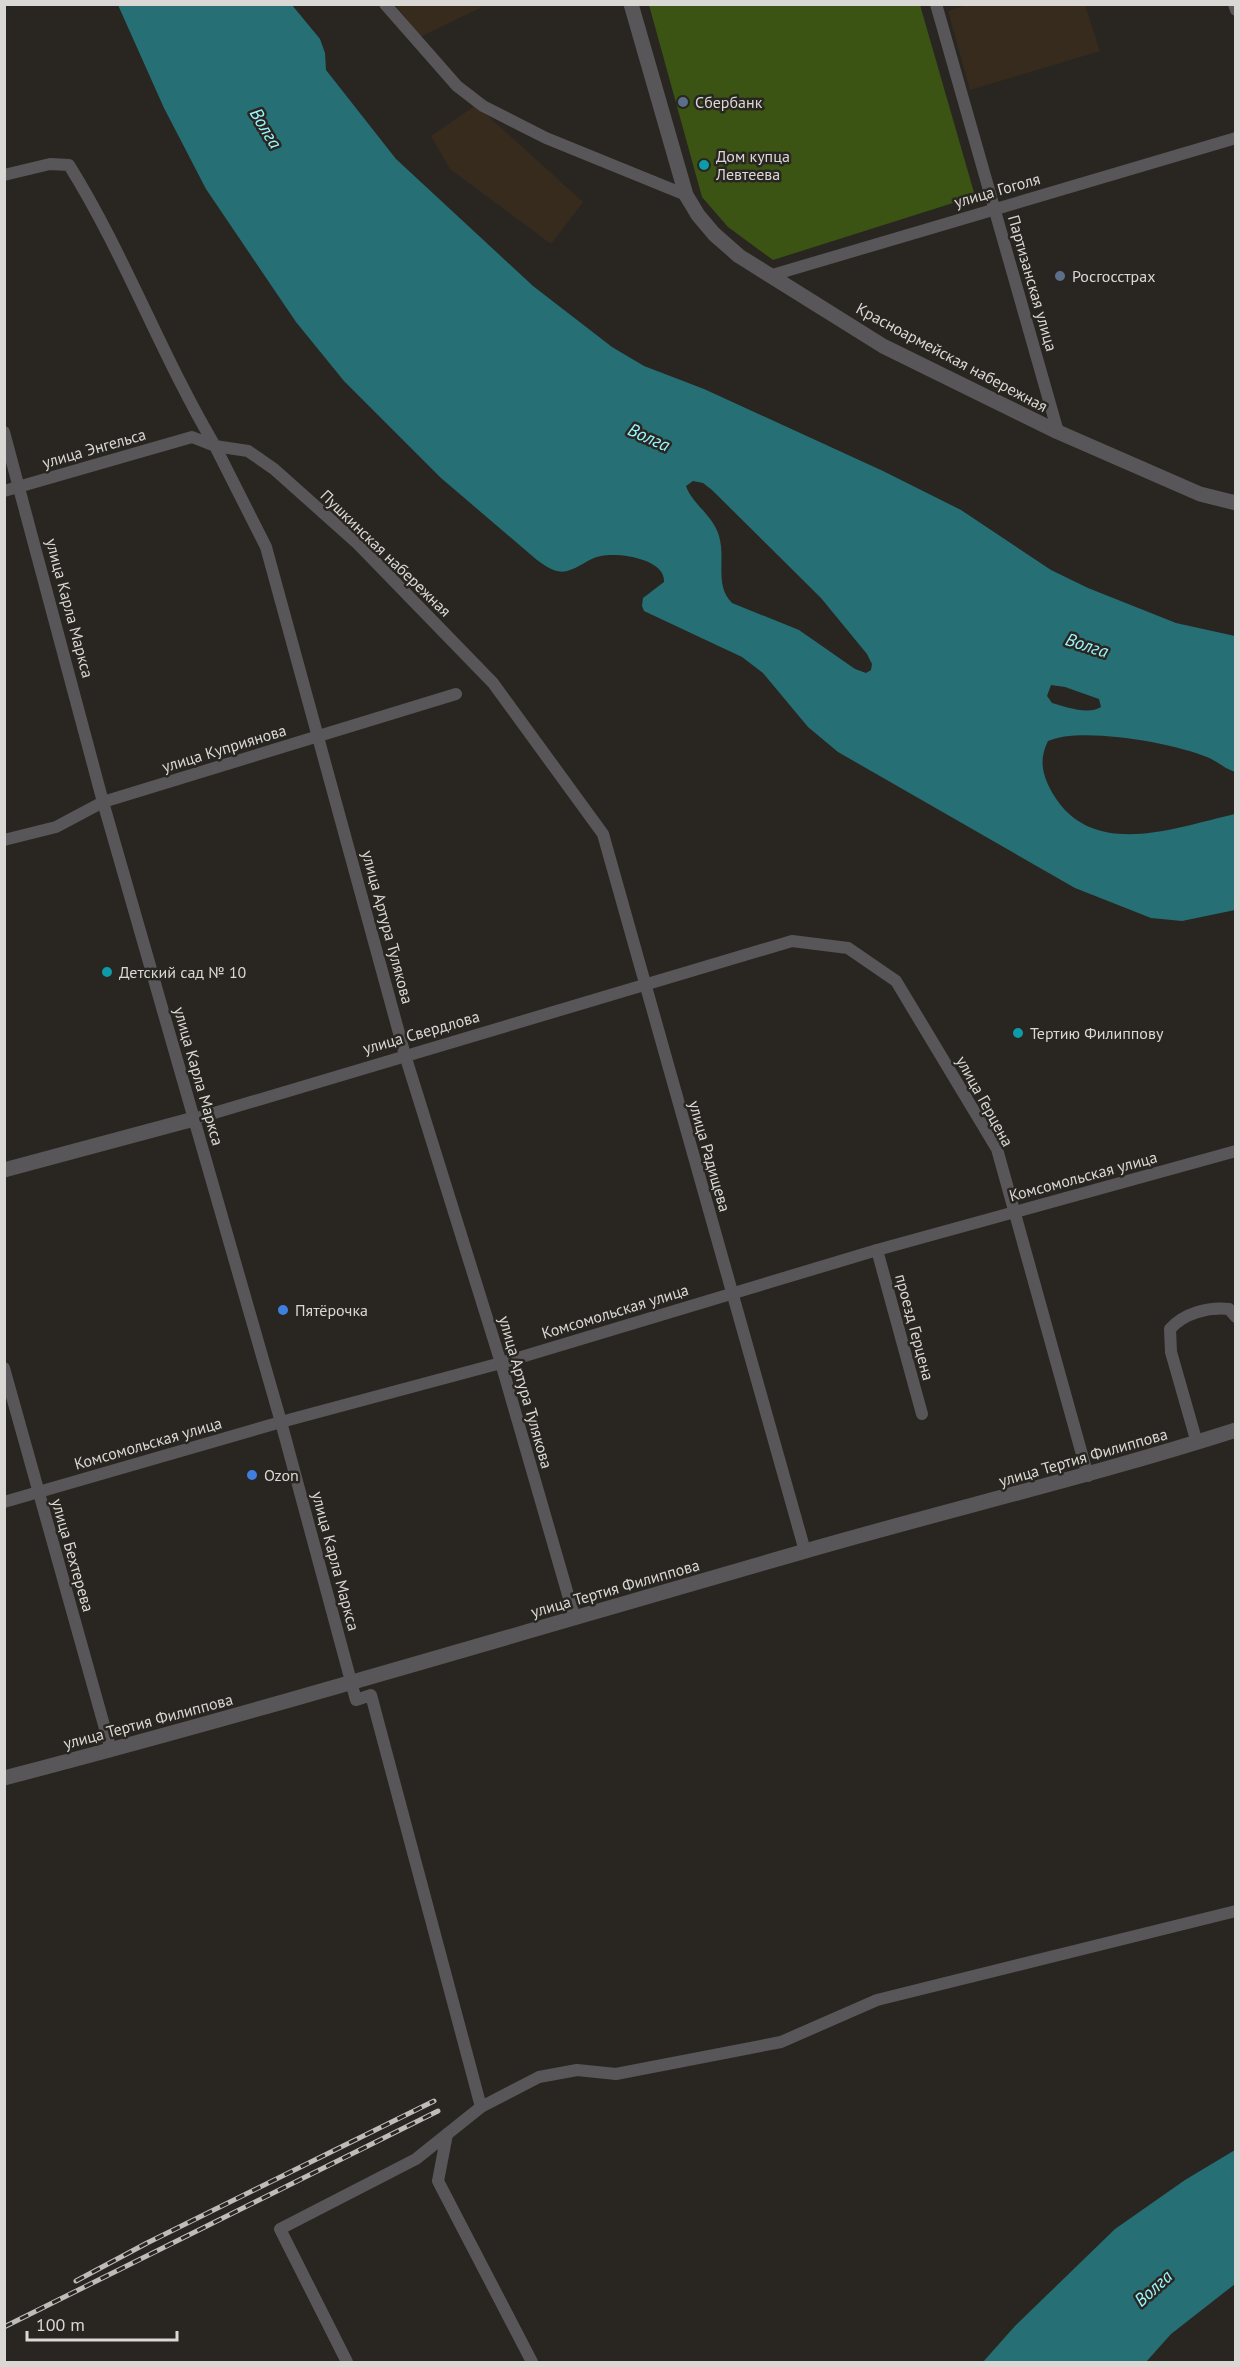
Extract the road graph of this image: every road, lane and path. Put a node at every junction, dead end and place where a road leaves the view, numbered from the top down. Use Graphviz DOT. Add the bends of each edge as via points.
graph roads {
  1 [pos="385,4"];
  2 [pos="632,4"];
  3 [pos="936,4"];
  4 [pos="1234,4"];
  5 [pos="1236,10"];
  6 [pos="1236,138"];
  7 [pos="4,175"];
  8 [pos="686,195"];
  9 [pos="994,208"];
  10 [pos="769,276"];
  11 [pos="4,432"];
  12 [pos="1058,432"];
  13 [pos="215,446"];
  14 [pos="21,486"];
  15 [pos="4,491"];
  16 [pos="1236,502"];
  17 [pos="456,694"];
  18 [pos="320,737"];
  19 [pos="562,781"];
  20 [pos="103,802"];
  21 [pos="4,840"];
  22 [pos="848,948"];
  23 [pos="644,986"];
  24 [pos="405,1055"];
  25 [pos="194,1119"];
  26 [pos="1236,1151"];
  27 [pos="4,1170"];
  28 [pos="1013,1212"];
  29 [pos="877,1250"];
  30 [pos="732,1293"];
  31 [pos="1236,1317"];
  32 [pos="501,1362"];
  33 [pos="4,1368"];
  34 [pos="922,1414"];
  35 [pos="281,1422"];
  36 [pos="1236,1430"];
  37 [pos="1197,1443"];
  38 [pos="1088,1476"];
  39 [pos="39,1492"];
  40 [pos="4,1502"];
  41 [pos="805,1551"];
  42 [pos="575,1619"];
  43 [pos="353,1689"];
  44 [pos="111,1750"];
  45 [pos="4,1778"];
  46 [pos="1236,1911"];
  47 [pos="481,2107"];
  48 [pos="447,2134"];
  49 [pos="347,2362"];
  50 [pos="532,2362"];
  1 -- 8 [label="street" via="457,86 483,106 546,138"];
  2 -- 8 [label="street, Красноармейская набережная"];
  3 -- 9 [label="street, Партизанская улица"];
  4 -- 5 [label="street"];
  6 -- 9 [label="street, улица Гоголя"];
  7 -- 13 [label="street" via="50,164 69,165"];
  8 -- 10 [label="street, Красноармейская набережная" via="714,234"];
  9 -- 10 [label="street, улица Гоголя"];
  9 -- 12 [label="street, Партизанская улица"];
  10 -- 12 [label="street, Красноармейская набережная" via="883,346"];
  11 -- 14 [label="street, улица Карла Маркса"];
  12 -- 16 [label="street, Красноармейская набережная" via="1200,494"];
  13 -- 14 [label="street, улица Энгельса" via="192,437"];
  13 -- 18 [label="street, улица Артура Тулякова" via="266,546"];
  13 -- 19 [label="street, Пушкинская набережная" via="248,451 274,469 358,544 493,683"];
  14 -- 15 [label="street, улица Энгельса"];
  14 -- 20 [label="street, улица Карла Маркса"];
  17 -- 18 [label="street, улица Куприянова"];
  18 -- 20 [label="street, улица Куприянова"];
  18 -- 24 [label="street, улица Артура Тулякова"];
  19 -- 23 [label="street, улица Радищева" via="603,834"];
  20 -- 21 [label="street, улица Куприянова" via="56,827"];
  20 -- 25 [label="street, улица Карла Маркса"];
  22 -- 23 [label="street, улица Свердлова" via="792,941"];
  22 -- 28 [label="street, улица Герцена" via="896,981 997,1149"];
  23 -- 24 [label="street, улица Свердлова"];
  23 -- 30 [label="street, улица Радищева"];
  24 -- 25 [label="street, улица Свердлова"];
  24 -- 32 [label="street, улица Артура Тулякова"];
  25 -- 27 [label="street, улица Свердлова"];
  25 -- 35 [label="street, улица Карла Маркса"];
  26 -- 28 [label="street, Комсомольская улица"];
  28 -- 29 [label="street, Комсомольская улица"];
  28 -- 38 [label="street, улица Герцена"];
  29 -- 30 [label="street, Комсомольская улица"];
  29 -- 34 [label="street, проезд Герцена"];
  30 -- 32 [label="street, Комсомольская улица"];
  30 -- 41 [label="street, улица Радищева"];
  31 -- 37 [label="street" via="1229,1309 1220,1308 1179,1318 1170,1329 1171,1352"];
  32 -- 35 [label="street, Комсомольская улица"];
  32 -- 42 [label="street, улица Артура Тулякова"];
  33 -- 39 [label="street, улица Бехтерева"];
  35 -- 39 [label="street, Комсомольская улица"];
  35 -- 43 [label="street, улица Карла Маркса"];
  36 -- 37 [label="street, улица Тертия Филиппова"];
  37 -- 38 [label="street, улица Тертия Филиппова"];
  38 -- 41 [label="street, улица Тертия Филиппова"];
  39 -- 40 [label="street, Комсомольская улица"];
  39 -- 44 [label="street, улица Бехтерева"];
  41 -- 42 [label="street, улица Тертия Филиппова"];
  42 -- 43 [label="street, улица Тертия Филиппова"];
  43 -- 44 [label="street, улица Тертия Филиппова"];
  43 -- 47 [label="street" via="356,1700 371,1695"];
  44 -- 45 [label="street, улица Тертия Филиппова"];
  46 -- 47 [label="street" via="877,2000 781,2042 616,2074 577,2070 539,2078"];
  47 -- 48 [label="street"];
  48 -- 49 [label="street" via="416,2159 280,2229"];
  48 -- 50 [label="street" via="438,2181"];
}
